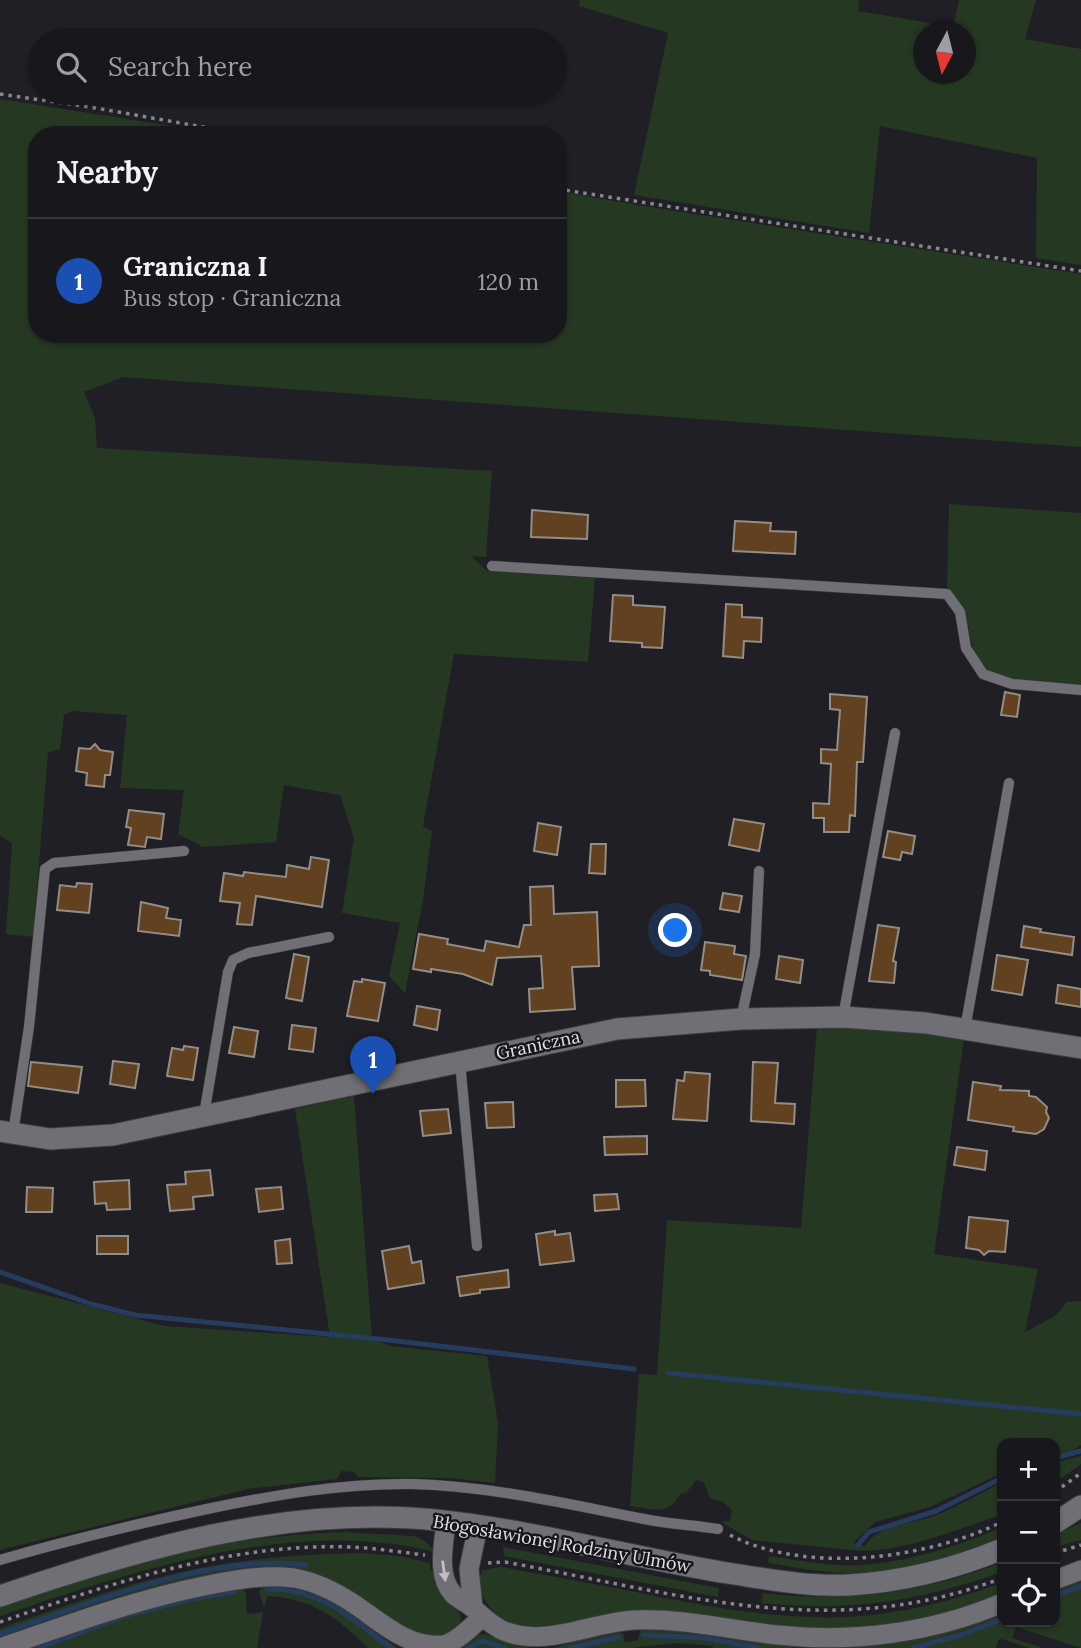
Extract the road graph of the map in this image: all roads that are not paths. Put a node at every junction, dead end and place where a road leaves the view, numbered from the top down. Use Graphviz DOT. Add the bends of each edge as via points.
graph roads {
  1 [pos="492,566"];
  2 [pos="1081,690"];
  3 [pos="895,733"];
  4 [pos="1009,783"];
  5 [pos="184,851"];
  6 [pos="759,871"];
  7 [pos="329,937"];
  8 [pos="843,1017"];
  9 [pos="741,1019"];
  10 [pos="965,1029"];
  11 [pos="1081,1048"];
  12 [pos="460,1062"];
  13 [pos="204,1115"];
  14 [pos="7,1132"];
  15 [pos="477,1246"];
  16 [pos="1081,1506"];
  17 [pos="1060,1520"];
  18 [pos="446,1521"];
  19 [pos="478,1526"];
  20 [pos="718,1529"];
  21 [pos="997,1551"];
  22 [pos="0,1560"];
  23 [pos="1081,1570"];
  24 [pos="1060,1578"];
  25 [pos="0,1596"];
  26 [pos="997,1605"];
  27 [pos="478,1612"];
  28 [pos="407,1646"];
  29 [pos="0,1648"];
  1 -- 2 [label="lane" via="947,594 960,612 966,648 984,674 1012,684"];
  3 -- 8 [label="lane"];
  4 -- 10 [label="lane"];
  5 -- 14 [label="lane" via="54,863 45,869 29,1027"];
  6 -- 9 [label="lane" via="755,954"];
  7 -- 13 [label="lane" via="233,960"];
  8 -- 9 [label="street, Graniczna"];
  8 -- 10 [label="street, Graniczna"];
  9 -- 12 [label="street, Graniczna" via="617,1029"];
  10 -- 11 [label="street, Graniczna"];
  12 -- 13 [label="street, Graniczna"];
  12 -- 15 [label="lane"];
  13 -- 14 [label="street, Graniczna" via="113,1135 50,1139"];
  16 -- 17 [label="street"];
  18 -- 19 [label="street, Błogosławionej Rodziny Ulmów"];
  18 -- 25 [label="street, Błogosławionej Rodziny Ulmów" via="356,1518 244,1529 125,1555"];
  18 -- 27 [label="street, one-way" via="444,1578 454,1595"];
  19 -- 21 [label="street, Błogosławionej Rodziny Ulmów" via="704,1569 830,1585 935,1572"];
  19 -- 27 [label="street" via="469,1569"];
  20 -- 22 [label="lane" via="511,1494 384,1484 260,1498"];
  23 -- 24 [label="street"];
  26 -- 27 [label="street" via="934,1626 850,1637 780,1635 646,1620 535,1638 503,1630"];
  27 -- 28 [label="street" via="459,1637 442,1646"];
  28 -- 29 [label="street" via="333,1591 301,1580 269,1577 170,1593"];
}
